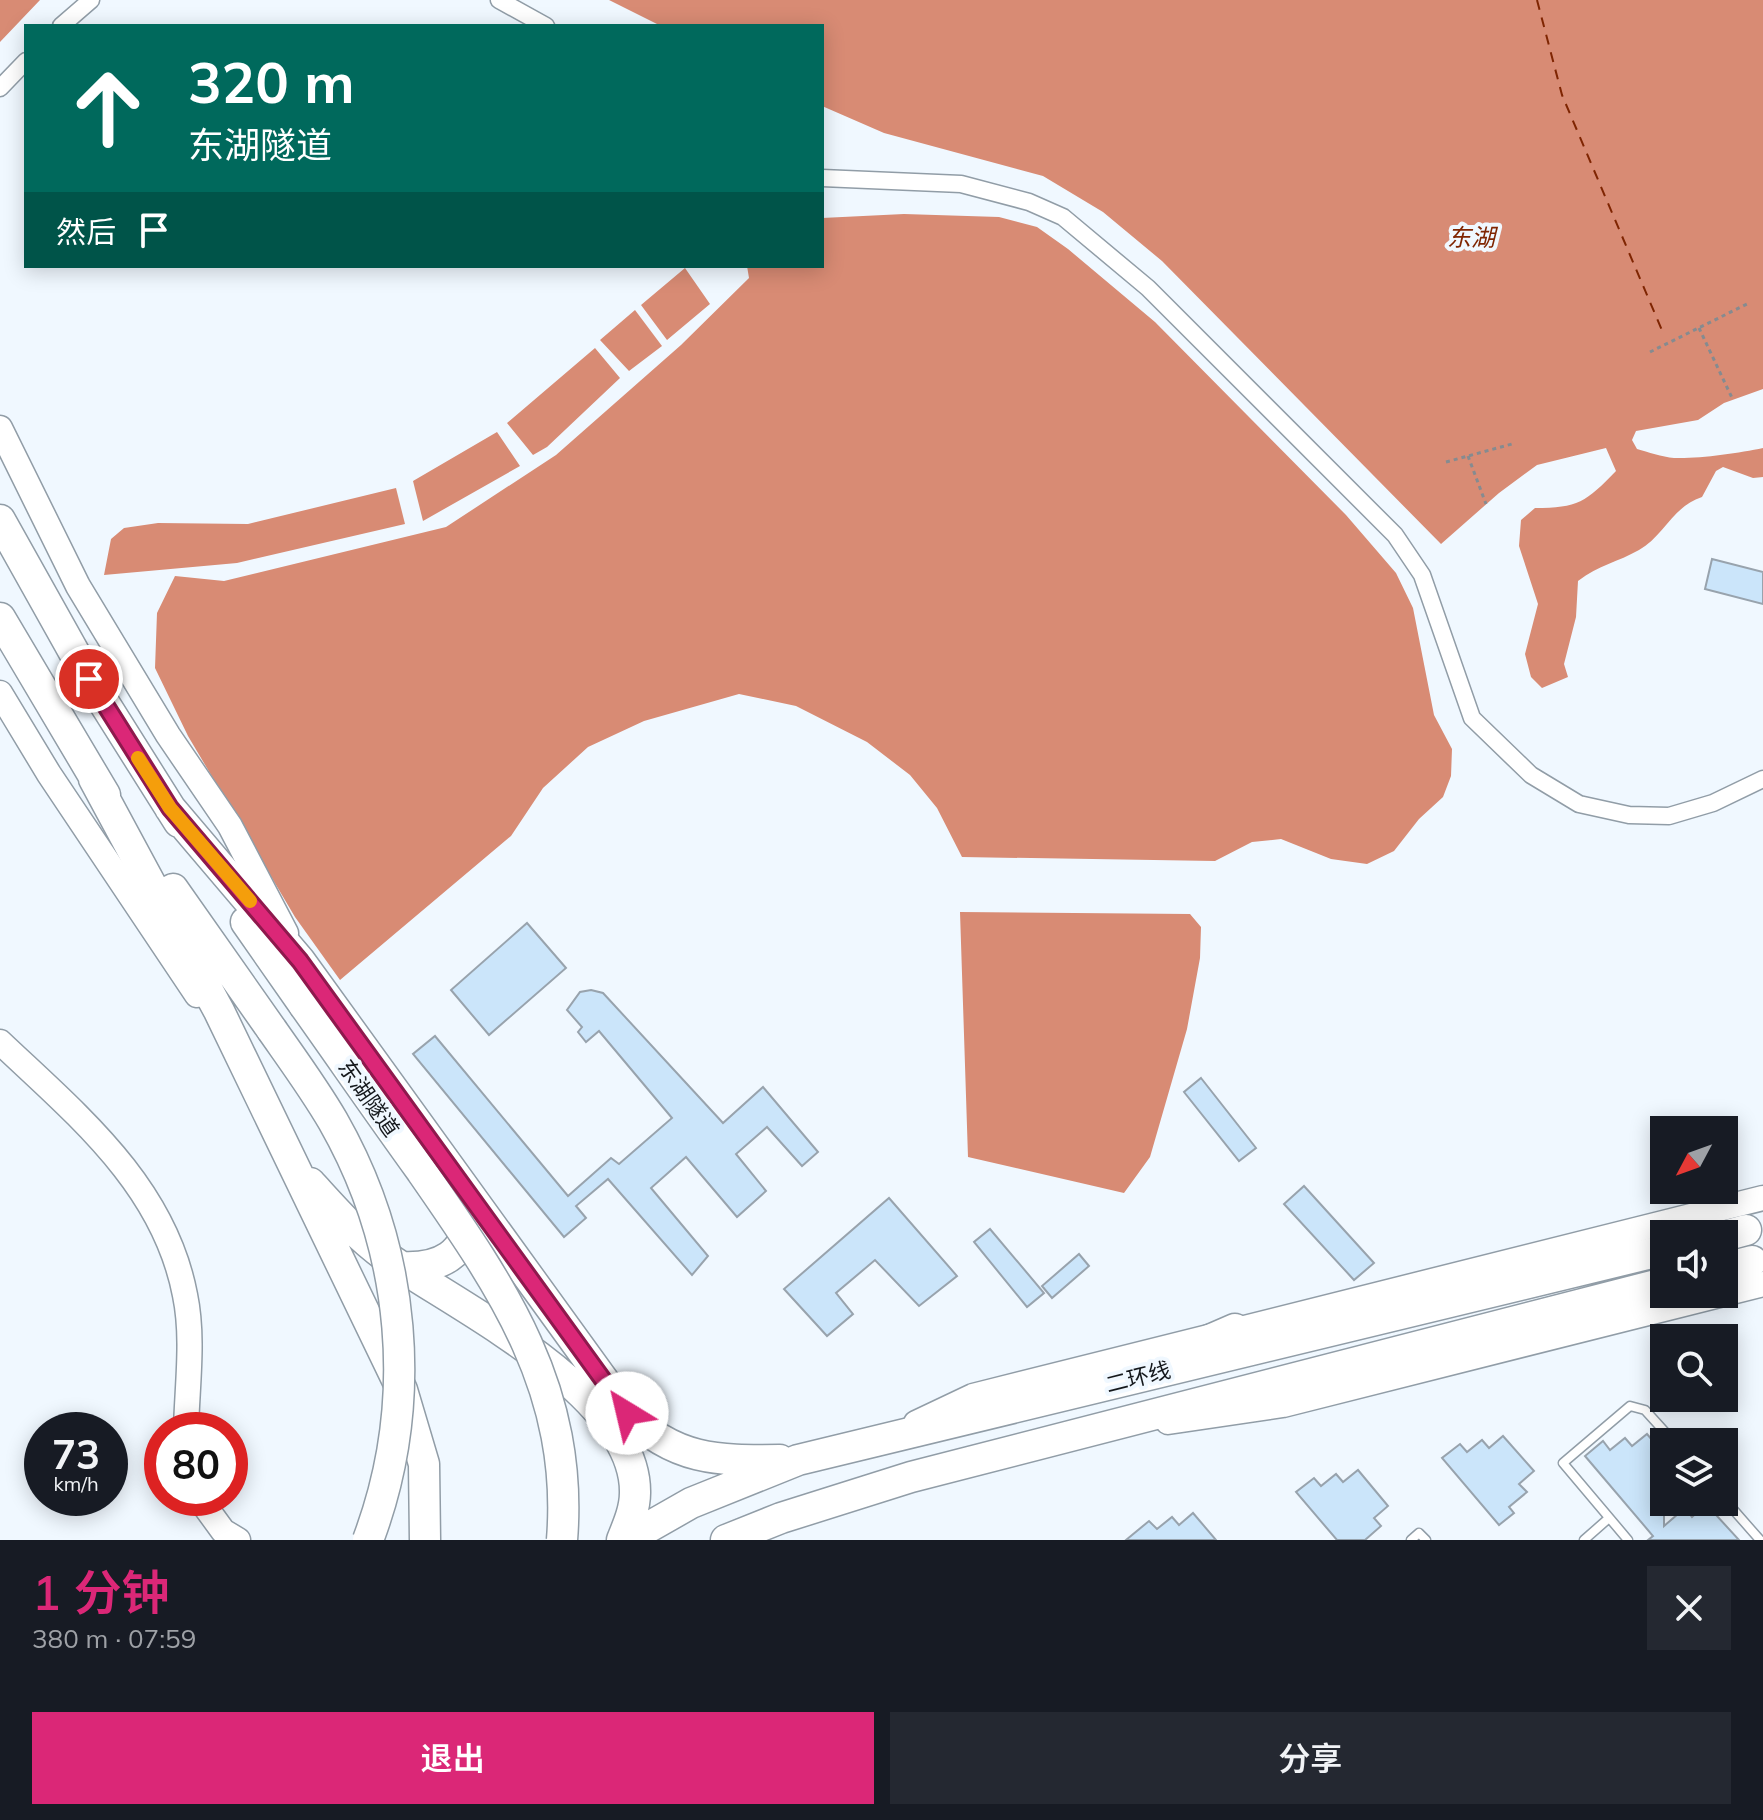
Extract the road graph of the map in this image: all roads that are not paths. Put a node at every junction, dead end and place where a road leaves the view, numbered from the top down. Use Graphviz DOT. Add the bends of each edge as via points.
graph roads {
  1 [pos="91,0"];
  2 [pos="499,0"];
  3 [pos="63,24"];
  4 [pos="542,24"];
  5 [pos="24,63"];
  6 [pos="0,88"];
  7 [pos="824,178"];
  8 [pos="0,428"];
  9 [pos="0,520"];
  10 [pos="0,618"];
  11 [pos="0,693"];
  12 [pos="94,779"];
  13 [pos="1763,779"];
  14 [pos="170,808"];
  15 [pos="300,961"];
  16 [pos="0,1042"];
  17 [pos="255,1087"];
  18 [pos="290,1161"];
  19 [pos="465,1187"];
  20 [pos="1760,1200"];
  21 [pos="1650,1253"];
  22 [pos="401,1267"];
  23 [pos="1746,1271"];
  24 [pos="1650,1287"];
  25 [pos="1235,1329"];
  26 [pos="1097,1387"];
  27 [pos="187,1412"];
  28 [pos="1661,1428"];
  29 [pos="890,1436"];
  30 [pos="1067,1436"];
  31 [pos="798,1460"];
  32 [pos="1738,1515"];
  33 [pos="212,1516"];
  34 [pos="1609,1518"];
  35 [pos="238,1540"];
  36 [pos="368,1540"];
  37 [pos="425,1540"];
  38 [pos="562,1540"];
  39 [pos="624,1540"];
  40 [pos="726,1540"];
  41 [pos="1411,1540"];
  42 [pos="1426,1540"];
  43 [pos="1584,1540"];
  44 [pos="1628,1540"];
  45 [pos="1760,1540"];
  1 -- 3 [label="street"];
  2 -- 4 [label="street"];
  5 -- 6 [label="street"];
  7 -- 13 [label="street" via="961,184 1029,202 1063,217 1148,288 1395,535 1422,575 1472,718 1531,775 1579,804 1629,815 1669,816 1713,803"];
  8 -- 15 [label="main road" via="78,586 230,826"];
  9 -- 14 [label="highway, 东湖隧道" via="89,679"];
  10 -- 12 [label="highway, 东湖隧道"];
  11 -- 17 [label="main road"];
  12 -- 17 [label="highway"];
  12 -- 36 [label="highway, 东湖隧道, bridge" via="312,1088 350,1153 382,1237 400,1350 399,1394 392,1459"];
  14 -- 15 [label="highway"];
  14 -- 38 [label="highway, 东湖隧道, bridge" via="446,1207 522,1327 555,1430"];
  15 -- 19 [label="highway"];
  16 -- 27 [label="main road" via="92,1129 153,1206 186,1296"];
  17 -- 18 [label="highway"];
  18 -- 22 [label="highway" via="359,1234"];
  18 -- 37 [label="highway" via="413,1417 427,1491"];
  19 -- 22 [label="highway" via="469,1224 458,1252 435,1265"];
  19 -- 31 [label="highway" via="627,1413 647,1433 706,1457"];
  20 -- 25 [label="main road"];
  21 -- 26 [label="highway, 二环线"];
  22 -- 39 [label="highway" via="524,1345 601,1417 618,1439 633,1475 635,1494"];
  23 -- 30 [label="main road" via="1283,1405"];
  24 -- 30 [label="highway, 二环线"];
  25 -- 26 [label="highway"];
  25 -- 29 [label="main road" via="973,1396"];
  26 -- 29 [label="highway, 二环线"];
  28 -- 34 [label="lane" via="1645,1410 1630,1406 1563,1463"];
  29 -- 31 [label="highway, 二环线"];
  30 -- 40 [label="highway, 二环线" via="842,1497"];
  31 -- 39 [label="highway, 二环线" via="691,1503"];
  32 -- 45 [label="lane"];
  33 -- 35 [label="main road"];
  34 -- 43 [label="lane"];
  34 -- 44 [label="lane"];
  41 -- 42 [label="lane" via="1419,1533"];
}
